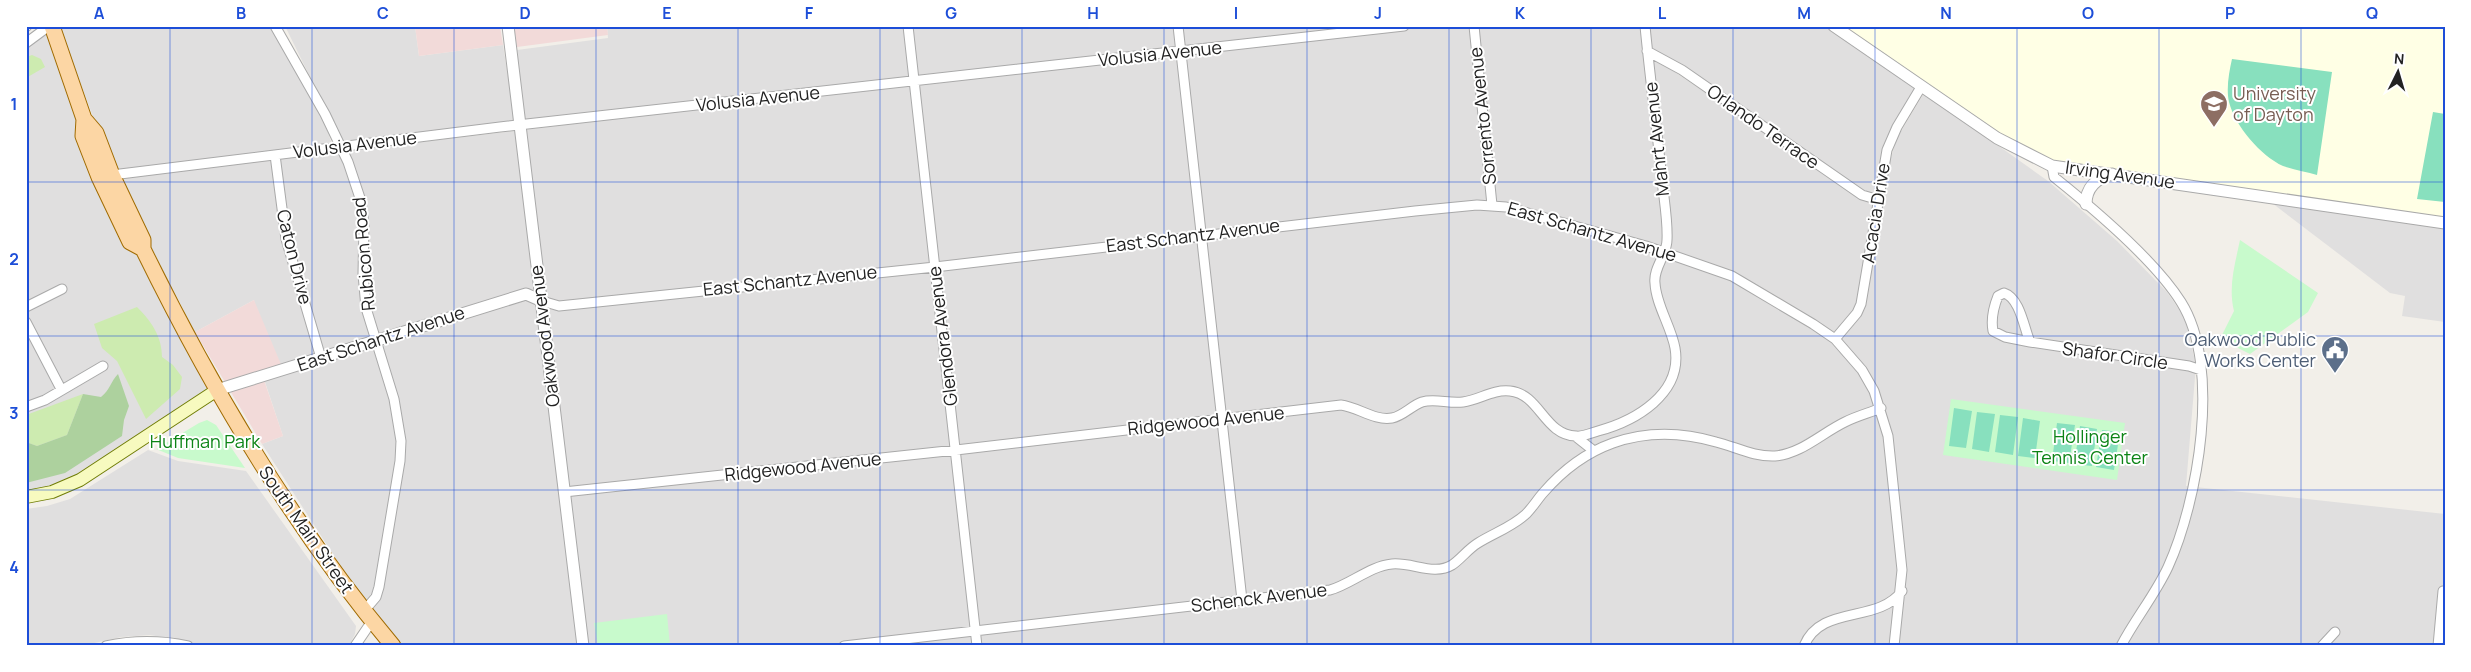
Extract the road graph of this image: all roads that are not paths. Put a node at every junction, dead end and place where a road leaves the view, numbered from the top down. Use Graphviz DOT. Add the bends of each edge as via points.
graph roads {
  1 [pos="48,26"];
  2 [pos="52,26"];
  3 [pos="275,26"];
  4 [pos="508,26"];
  5 [pos="908,26"];
  6 [pos="1178,26"];
  7 [pos="1404,26"];
  8 [pos="1474,26"];
  9 [pos="1645,26"];
  10 [pos="1834,26"];
  11 [pos="26,43"];
  12 [pos="1181,51"];
  13 [pos="1648,51"];
  14 [pos="914,81"];
  15 [pos="1921,87"];
  16 [pos="84,119"];
  17 [pos="520,125"];
  18 [pos="341,147"];
  19 [pos="275,155"];
  20 [pos="2052,166"];
  21 [pos="2114,173"];
  22 [pos="112,175"];
  23 [pos="1879,200"];
  24 [pos="2086,204"];
  25 [pos="1492,205"];
  26 [pos="2445,223"];
  27 [pos="1201,236"];
  28 [pos="143,250"];
  29 [pos="1664,252"];
  30 [pos="935,267"];
  31 [pos="62,289"];
  32 [pos="542,301"];
  33 [pos="26,305"];
  34 [pos="26,322"];
  35 [pos="375,339"];
  36 [pos="1835,339"];
  37 [pos="2030,342"];
  38 [pos="321,358"];
  39 [pos="103,366"];
  40 [pos="2201,370"];
  41 [pos="61,389"];
  42 [pos="217,390"];
  43 [pos="26,407"];
  44 [pos="1881,408"];
  45 [pos="1221,420"];
  46 [pos="1576,436"];
  47 [pos="956,450"];
  48 [pos="1594,451"];
  49 [pos="564,492"];
  50 [pos="26,497"];
  51 [pos="1902,591"];
  52 [pos="2443,591"];
  53 [pos="1242,600"];
  54 [pos="368,616"];
  55 [pos="975,631"];
  56 [pos="2335,632"];
  57 [pos="106,646"];
  58 [pos="188,646"];
  59 [pos="355,646"];
  60 [pos="393,646"];
  61 [pos="583,646"];
  62 [pos="844,646"];
  63 [pos="977,646"];
  64 [pos="1804,646"];
  65 [pos="1894,646"];
  66 [pos="2121,646"];
  67 [pos="2322,646"];
  68 [pos="2438,646"];
  1 -- 11 [label="street"];
  2 -- 16 [label="main road, South Main Street"];
  3 -- 18 [label="street, Rubicon Road"];
  4 -- 17 [label="street, Oakwood Avenue"];
  5 -- 14 [label="street, Glendora Avenue"];
  6 -- 12 [label="street"];
  7 -- 12 [label="street, Volusia Avenue"];
  8 -- 25 [label="street, Sorrento Avenue"];
  9 -- 13 [label="street, Mahrt Avenue"];
  10 -- 15 [label="street, Irving Avenue"];
  12 -- 14 [label="street, Volusia Avenue"];
  12 -- 27 [label="street"];
  13 -- 23 [label="street, Orlando Terrace" via="1682,70 1862,195"];
  13 -- 29 [label="street, Mahrt Avenue" via="1667,240"];
  14 -- 17 [label="street, Volusia Avenue"];
  14 -- 30 [label="street, Glendora Avenue"];
  15 -- 20 [label="street, Irving Avenue" via="1997,138"];
  15 -- 23 [label="street, Acacia Drive" via="1889,143"];
  16 -- 22 [label="main road, South Main Street" via="96,133"];
  16 -- 28 [label="main road, South Main Street" via="83,136 99,177 130,242"];
  17 -- 18 [label="street, Volusia Avenue"];
  17 -- 32 [label="street, Oakwood Avenue"];
  18 -- 19 [label="street, Volusia Avenue"];
  18 -- 35 [label="street, Rubicon Road" via="361,201 364,295"];
  19 -- 22 [label="street, Volusia Avenue"];
  19 -- 38 [label="street, Caton Drive" via="286,239"];
  20 -- 21 [label="street, Irving Avenue"];
  20 -- 24 [label="street" via="2054,177"];
  21 -- 24 [label="street" via="2095,181 2087,193"];
  21 -- 26 [label="street, Irving Avenue"];
  22 -- 28 [label="main road, South Main Street" via="143,240"];
  23 -- 36 [label="street, Acacia Drive" via="1861,304"];
  24 -- 40 [label="street" via="2147,262 2181,302 2195,333"];
  25 -- 27 [label="street, East Schantz Avenue"];
  25 -- 29 [label="street, East Schantz Avenue" via="1576,225"];
  27 -- 30 [label="street, East Schantz Avenue"];
  27 -- 45 [label="street"];
  28 -- 42 [label="main road, South Main Street"];
  29 -- 36 [label="street, East Schantz Avenue" via="1732,276"];
  29 -- 46 [label="street" via="1655,284 1676,349 1671,380 1655,402 1626,422"];
  30 -- 32 [label="street, East Schantz Avenue" via="559,306"];
  30 -- 47 [label="street, Glendora Avenue"];
  31 -- 33 [label="street"];
  32 -- 35 [label="street, East Schantz Avenue" via="526,294"];
  32 -- 49 [label="street, Oakwood Avenue"];
  33 -- 34 [label="street"];
  34 -- 41 [label="street"];
  35 -- 38 [label="street, East Schantz Avenue"];
  35 -- 54 [label="street, Rubicon Road" via="394,399 401,441 378,587"];
  36 -- 44 [label="street, East Schantz Avenue" via="1862,370"];
  37 -- 37 [label="street, Shafor Circle" via="2015,302 2010,295 1998,296 1993,331 2004,338"];
  37 -- 40 [label="street, Shafor Circle"];
  38 -- 42 [label="street, East Schantz Avenue"];
  39 -- 41 [label="street"];
  40 -- 66 [label="street" via="2202,416 2189,506 2168,568"];
  41 -- 43 [label="street"];
  42 -- 50 [label="main road" via="80,480 52,492"];
  42 -- 54 [label="main road, South Main Street" via="257,460"];
  44 -- 48 [label="street, Schenck Avenue" via="1846,421 1786,454 1756,455 1710,440 1678,434 1634,437"];
  44 -- 51 [label="street, East Schantz Avenue" via="1888,436 1901,547"];
  45 -- 46 [label="street, Ridgewood Avenue" via="1341,405 1391,418 1420,403 1462,402 1509,390 1525,396 1556,430"];
  45 -- 47 [label="street, Ridgewood Avenue"];
  45 -- 53 [label="street"];
  46 -- 48 [label="street, Ridgewood Avenue"];
  47 -- 49 [label="street, Ridgewood Avenue"];
  47 -- 55 [label="street, Glendora Avenue"];
  48 -- 53 [label="street, Schenck Avenue" via="1560,476 1515,523 1472,547 1452,565 1432,569 1410,564 1387,565 1330,590"];
  49 -- 61 [label="street, Oakwood Avenue"];
  51 -- 64 [label="street" via="1881,606 1830,620 1813,632"];
  51 -- 65 [label="street, East Schantz Avenue"];
  52 -- 68 [label="street"];
  53 -- 55 [label="street, Schenck Avenue"];
  54 -- 59 [label="street, Rubicon Road"];
  54 -- 60 [label="main road, South Main Street"];
  55 -- 62 [label="street, Schenck Avenue"];
  55 -- 63 [label="street, Glendora Avenue"];
  56 -- 67 [label="street"];
  57 -- 58 [label="street" via="149,641"];
}
